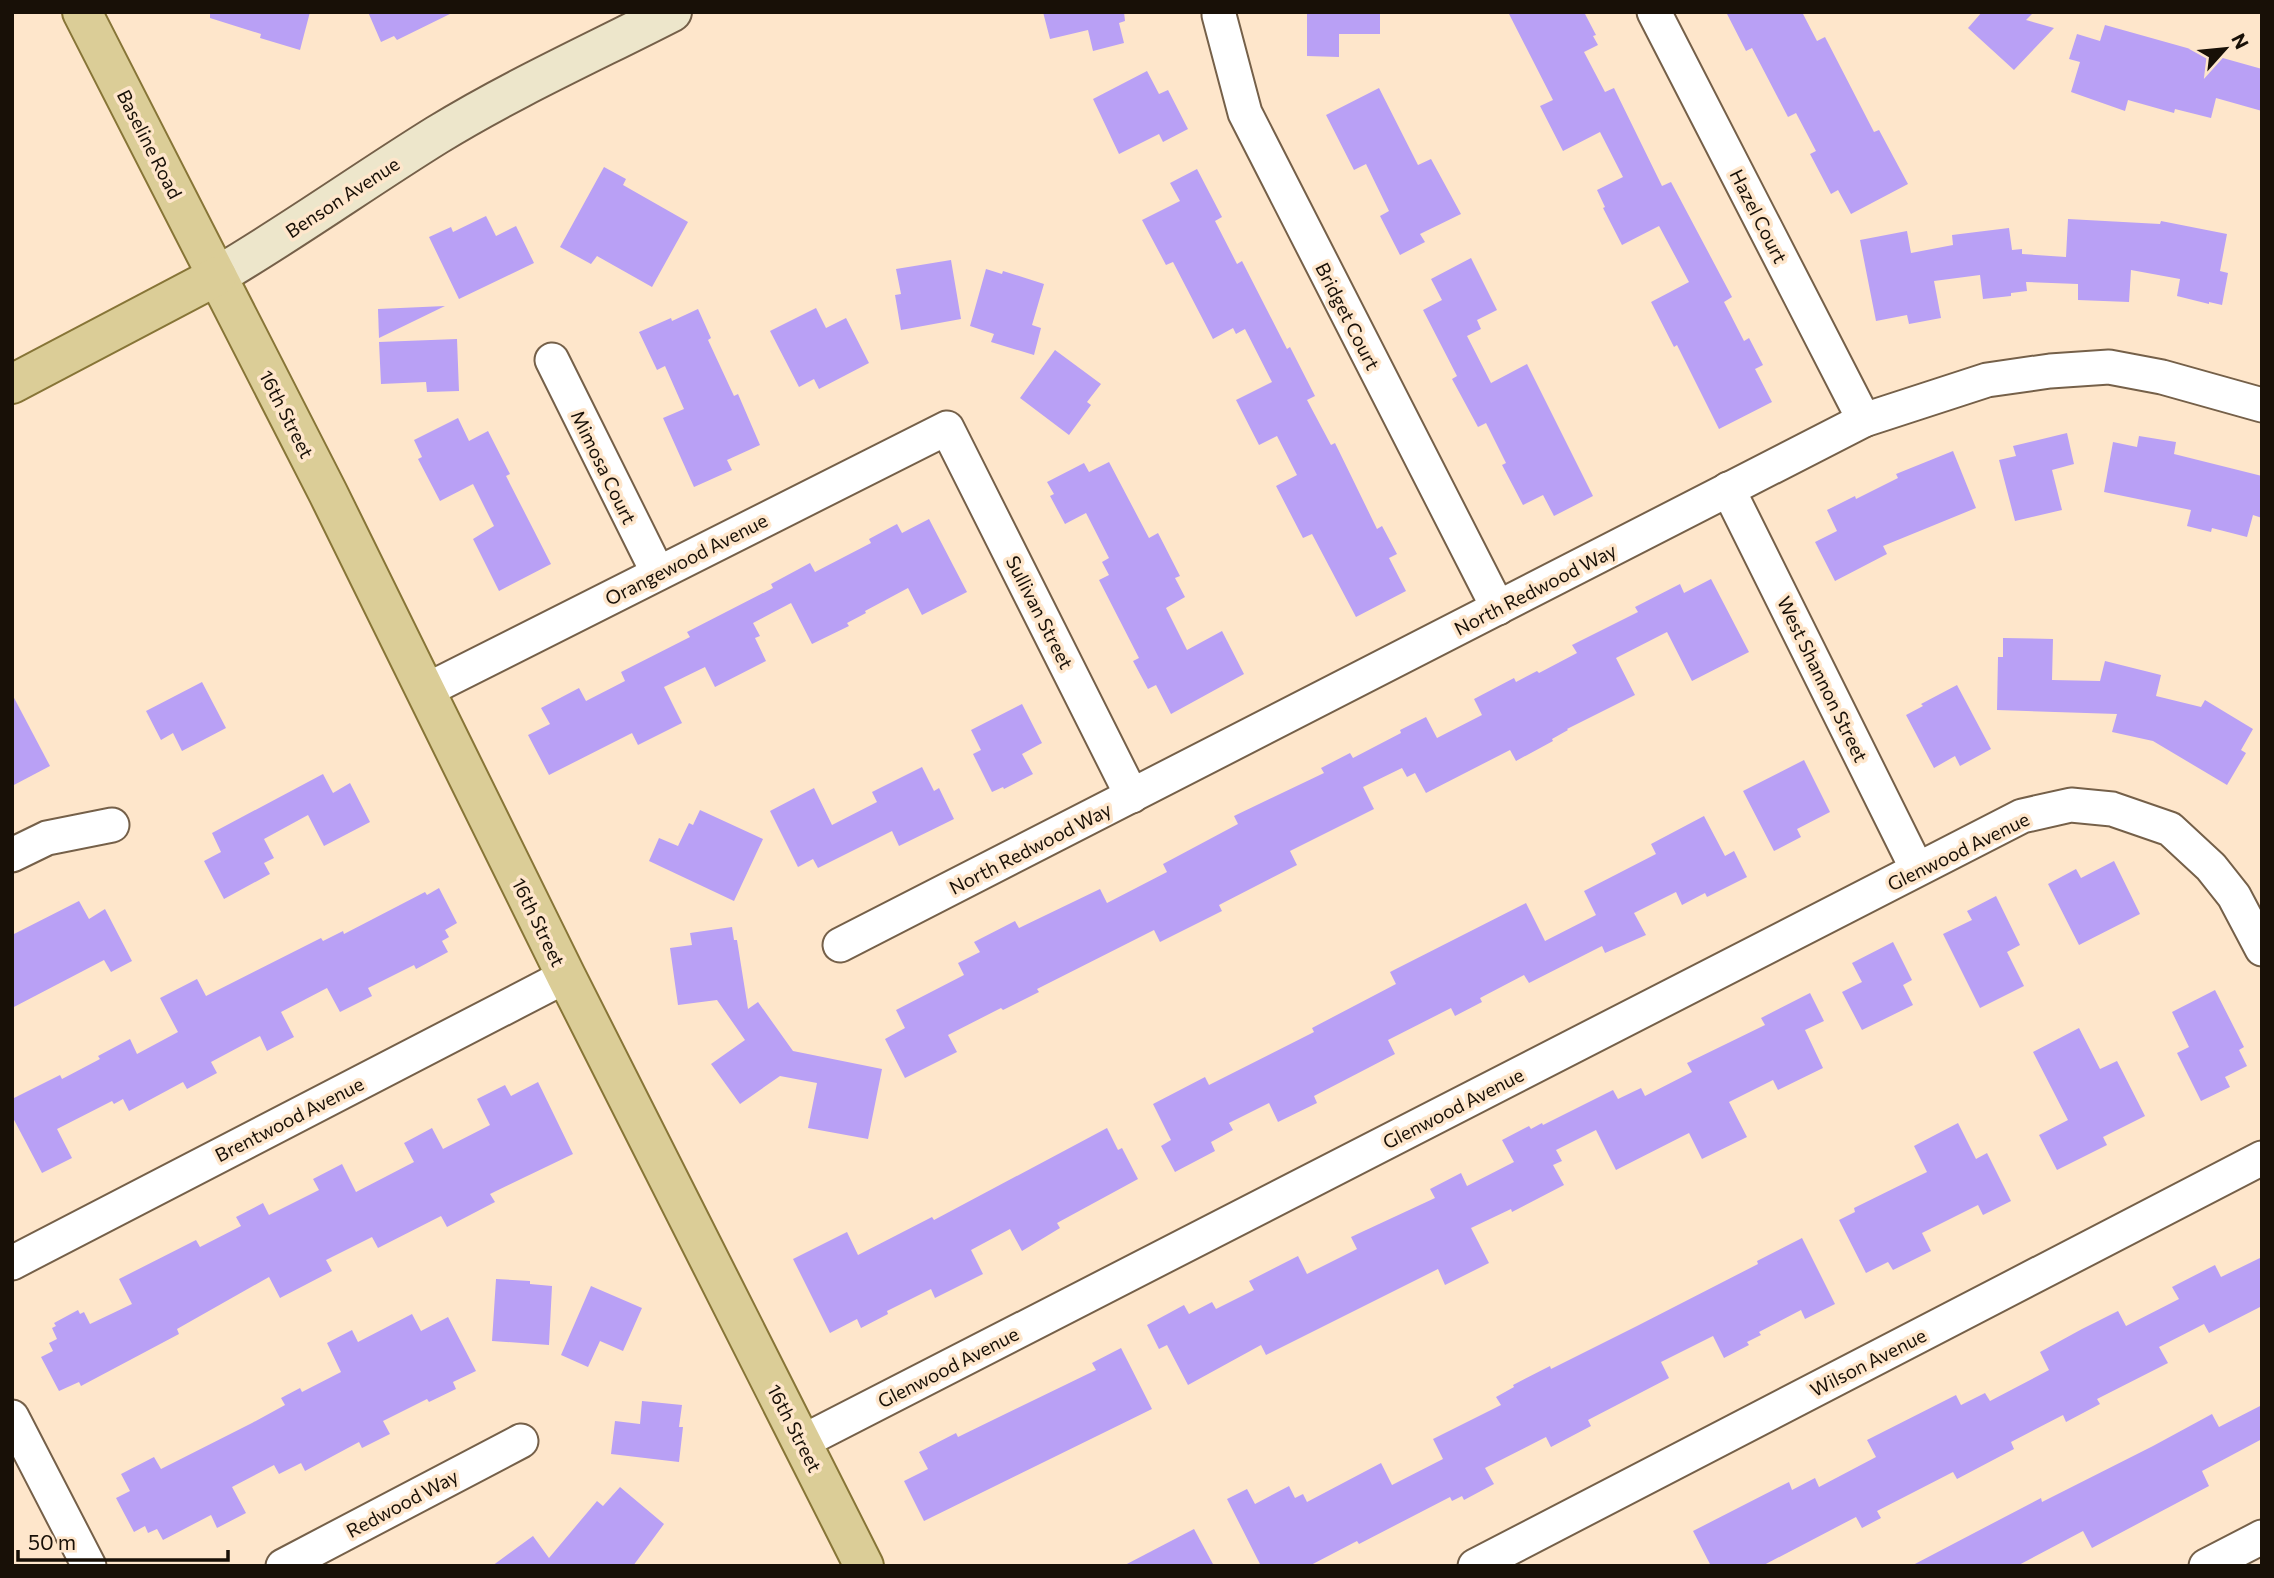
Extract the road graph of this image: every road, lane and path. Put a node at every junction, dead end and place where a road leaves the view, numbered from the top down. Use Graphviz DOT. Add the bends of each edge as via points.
graph roads {
  1 [pos="82,12"];
  2 [pos="672,12"];
  3 [pos="1654,12"];
  4 [pos="1219,15"];
  5 [pos="218,276"];
  6 [pos="552,360"];
  7 [pos="12,384"];
  8 [pos="2262,405"];
  9 [pos="1864,419"];
  10 [pos="947,428"];
  11 [pos="1728,489"];
  12 [pos="657,573"];
  13 [pos="1498,608"];
  14 [pos="425,691"];
  15 [pos="1132,796"];
  16 [pos="112,825"];
  17 [pos="12,855"];
  18 [pos="1917,869"];
  19 [pos="840,945"];
  20 [pos="2262,949"];
  21 [pos="566,976"];
  22 [pos="2262,1158"];
  23 [pos="12,1263"];
  24 [pos="12,1417"];
  25 [pos="521,1441"];
  26 [pos="802,1442"];
  27 [pos="2262,1537"];
  28 [pos="89,1566"];
  29 [pos="283,1566"];
  30 [pos="864,1566"];
  31 [pos="1475,1566"];
  32 [pos="2206,1566"];
  1 -- 5 [label="main road, Baseline Road"];
  2 -- 5 [label="main road, Benson Avenue" via="438,134"];
  3 -- 9 [label="street, Hazel Court"];
  4 -- 13 [label="street, Bridget Court" via="1245,113"];
  5 -- 7 [label="main road, Benson Avenue"];
  5 -- 14 [label="main road, 16th Street"];
  6 -- 12 [label="street, Mimosa Court"];
  8 -- 9 [label="street, North Redwood Way" via="2109,367 1987,380"];
  9 -- 11 [label="street, North Redwood Way"];
  10 -- 12 [label="street, Orangewood Avenue"];
  10 -- 15 [label="street, Sullivan Street"];
  11 -- 13 [label="street, North Redwood Way"];
  11 -- 18 [label="street, West Shannon Street"];
  12 -- 14 [label="street, Orangewood Avenue"];
  13 -- 15 [label="street, North Redwood Way"];
  14 -- 21 [label="main road, 16th Street"];
  15 -- 19 [label="street, North Redwood Way"];
  16 -- 17 [label="street" via="47,838"];
  18 -- 20 [label="street, Glenwood Avenue" via="2022,816 2071,805 2112,809 2170,829 2234,896"];
  18 -- 26 [label="street, Glenwood Avenue"];
  21 -- 23 [label="street, Brentwood Avenue"];
  21 -- 26 [label="main road, 16th Street"];
  22 -- 31 [label="street, Wilson Avenue"];
  24 -- 28 [label="street"];
  25 -- 29 [label="street, Redwood Way"];
  26 -- 30 [label="main road, 16th Street"];
  27 -- 32 [label="street"];
}
